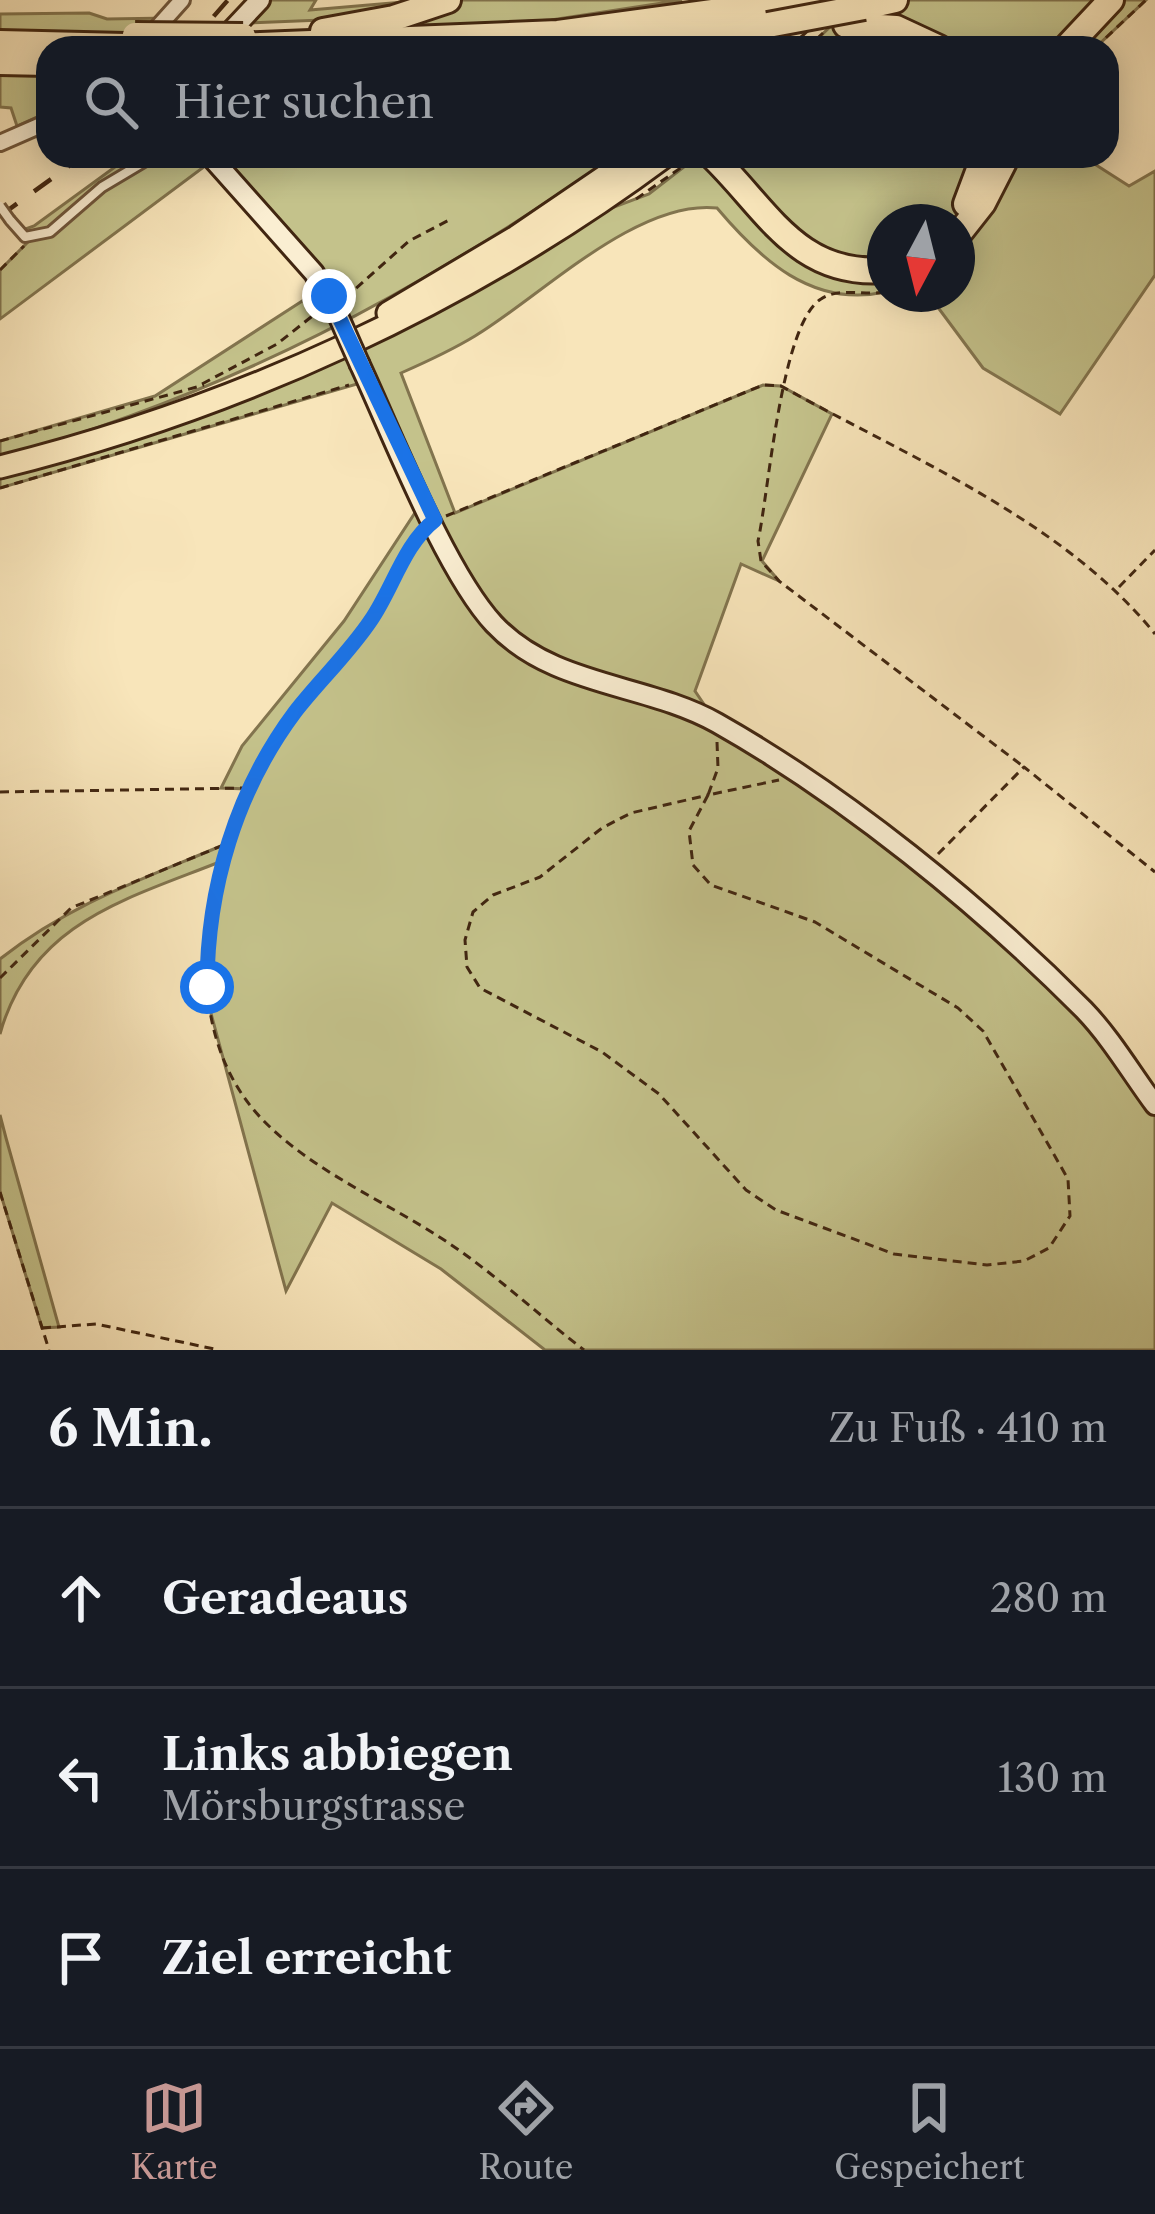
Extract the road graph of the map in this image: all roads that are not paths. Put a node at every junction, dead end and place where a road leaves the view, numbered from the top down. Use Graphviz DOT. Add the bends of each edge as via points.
graph roads {
  1 [pos="182,0"];
  2 [pos="260,0"];
  3 [pos="448,0"];
  4 [pos="824,0"];
  5 [pos="895,0"];
  6 [pos="1111,0"];
  7 [pos="796,1"];
  8 [pos="851,10"];
  9 [pos="141,36"];
  10 [pos="235,36"];
  11 [pos="286,36"];
  12 [pos="460,36"];
  13 [pos="764,36"];
  14 [pos="811,36"];
  15 [pos="913,36"];
  16 [pos="1077,36"];
  17 [pos="0,44"];
  18 [pos="36,44"];
  19 [pos="0,62"];
  20 [pos="36,64"];
  21 [pos="36,127"];
  22 [pos="0,143"];
  23 [pos="134,168"];
  24 [pos="221,168"];
  25 [pos="616,168"];
  26 [pos="648,168"];
  27 [pos="723,168"];
  28 [pos="744,168"];
  29 [pos="981,168"];
  30 [pos="1000,168"];
  31 [pos="966,204"];
  32 [pos="0,206"];
  33 [pos="975,213"];
  34 [pos="867,255"];
  35 [pos="867,269"];
  36 [pos="359,335"];
  37 [pos="0,467"];
  38 [pos="1155,1105"];
  1 -- 9 [label="street"];
  2 -- 10 [label="street"];
  3 -- 11 [label="highway"];
  4 -- 13 [label="main road"];
  5 -- 8 [label="highway"];
  6 -- 16 [label="highway"];
  7 -- 12 [label="highway" via="558,33"];
  8 -- 13 [label="highway, bridge"];
  8 -- 14 [label="main road"];
  8 -- 15 [label="highway"];
  17 -- 18 [label="highway"];
  19 -- 20 [label="highway"];
  21 -- 22 [label="street"];
  23 -- 32 [label="lane, bridge" via="32,238"];
  24 -- 38 [label="street, bridge" via="314,273 468,589 516,642 577,676 716,722 799,776 924,868 1086,1012"];
  25 -- 36 [label="main road"];
  26 -- 36 [label="main road" via="511,262"];
  27 -- 35 [label="highway" via="797,248 836,266"];
  28 -- 34 [label="highway" via="802,235 841,254"];
  29 -- 31 [label="highway"];
  30 -- 33 [label="highway"];
  36 -- 37 [label="main road" via="187,408"];
}
